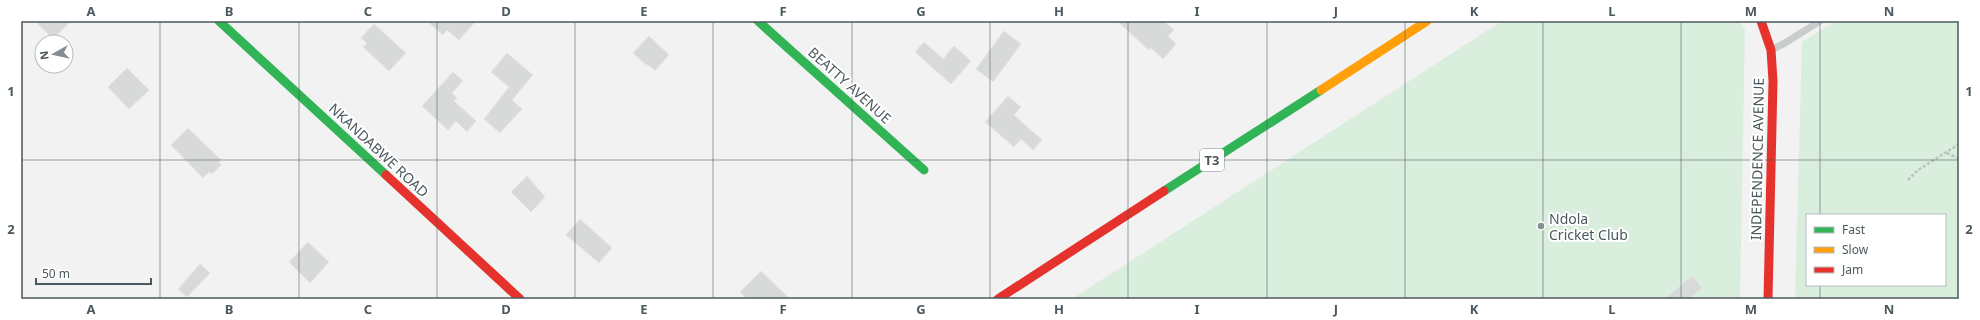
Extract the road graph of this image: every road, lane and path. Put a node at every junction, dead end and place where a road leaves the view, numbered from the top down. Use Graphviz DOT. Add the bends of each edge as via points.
graph roads {
  1 [pos="218,21"];
  2 [pos="758,21"];
  3 [pos="1427,21"];
  4 [pos="1761,21"];
  5 [pos="1820,21"];
  6 [pos="1771,50"];
  7 [pos="1959,144"];
  8 [pos="1947,153"];
  9 [pos="1959,159"];
  10 [pos="924,170"];
  11 [pos="1908,180"];
  12 [pos="520,299"];
  13 [pos="998,299"];
  14 [pos="1768,299"];
  1 -- 12 [label="main road, NKANDABWE ROAD"];
  2 -- 10 [label="main road, BEATTY AVENUE"];
  3 -- 13 [label="main road, T3"];
  4 -- 6 [label="main road, INDEPENDENCE AVENUE"];
  5 -- 6 [label="lane"];
  6 -- 14 [label="main road, INDEPENDENCE AVENUE" via="1773,101"];
  7 -- 8 [label="path"];
  8 -- 9 [label="path"];
  8 -- 11 [label="path" via="1918,170"];
}
